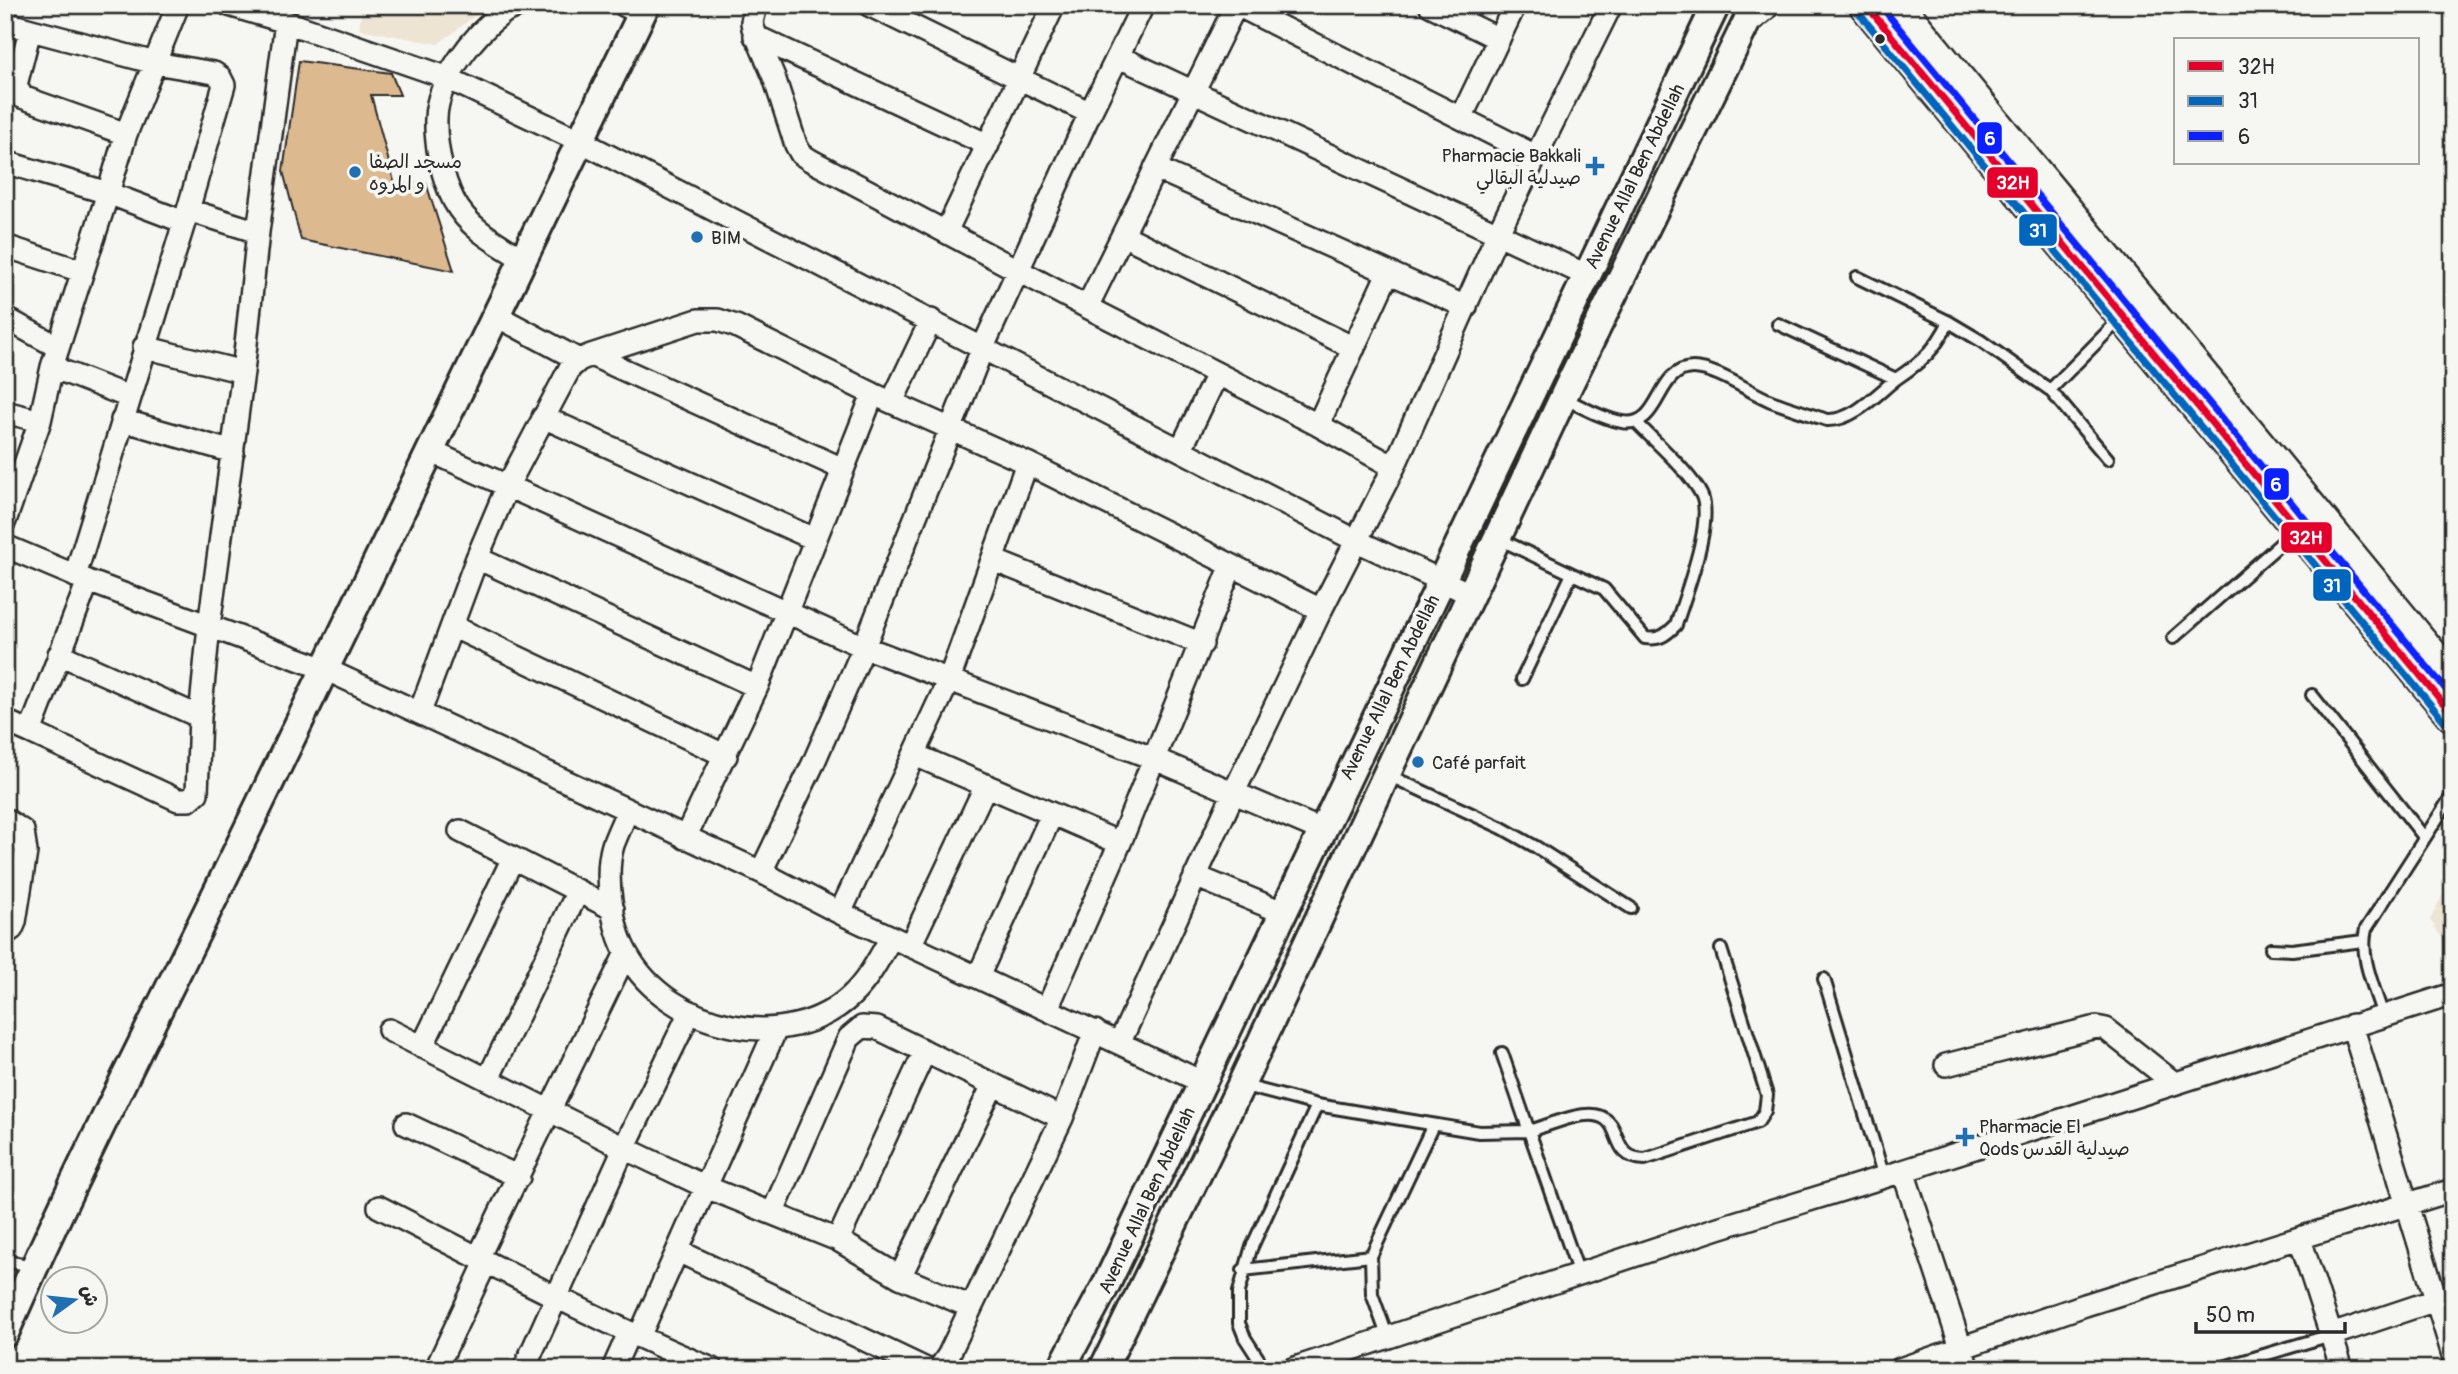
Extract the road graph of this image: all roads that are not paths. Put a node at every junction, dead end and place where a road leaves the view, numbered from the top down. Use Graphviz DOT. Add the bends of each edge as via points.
graph roads {
  1 [pos="178,5"];
  2 [pos="229,5"];
  3 [pos="523,5"];
  4 [pos="756,5"];
  5 [pos="869,5"];
  6 [pos="1054,5"];
  7 [pos="1143,5"];
  8 [pos="1236,5"];
  9 [pos="1430,5"];
  10 [pos="1515,5"];
  11 [pos="1611,5"];
  12 [pos="1716,5"];
  13 [pos="1866,5"];
  14 [pos="1896,5"];
  15 [pos="637,8"];
  16 [pos="1756,8"];
  17 [pos="286,22"];
  18 [pos="5,23"];
  19 [pos="30,30"];
  20 [pos="755,36"];
  21 [pos="1499,38"];
  22 [pos="1119,57"];
  23 [pos="155,62"];
  24 [pos="447,78"];
  25 [pos="1021,78"];
  26 [pos="1192,92"];
  27 [pos="1090,113"];
  28 [pos="1461,118"];
  29 [pos="126,134"];
  30 [pos="580,141"];
  31 [pos="988,145"];
  32 [pos="1536,156"];
  33 [pos="5,162"];
  34 [pos="1155,168"];
  35 [pos="107,193"];
  36 [pos="186,216"];
  37 [pos="258,232"];
  38 [pos="946,232"];
  39 [pos="1499,233"];
  40 [pos="1123,235"];
  41 [pos="5,246"];
  42 [pos="523,258"];
  43 [pos="81,271"];
  44 [pos="1020,271"];
  45 [pos="1388,273"];
  46 [pos="1586,275"];
  47 [pos="1857,277"];
  48 [pos="1087,307"];
  49 [pos="1466,307"];
  50 [pos="495,315"];
  51 [pos="2122,317"];
  52 [pos="5,318"];
  53 [pos="931,320"];
  54 [pos="1949,322"];
  55 [pos="1777,324"];
  56 [pos="144,347"];
  57 [pos="983,347"];
  58 [pos="1354,348"];
  59 [pos="55,357"];
  60 [pos="585,357"];
  61 [pos="243,372"];
  62 [pos="1217,374"];
  63 [pos="1896,379"];
  64 [pos="2050,390"];
  65 [pos="129,397"];
  66 [pos="883,398"];
  67 [pos="1563,398"];
  68 [pos="5,412"];
  69 [pos="542,417"];
  70 [pos="122,420"];
  71 [pos="40,421"];
  72 [pos="1636,422"];
  73 [pos="1318,425"];
  74 [pos="951,427"];
  75 [pos="1181,449"];
  76 [pos="430,451"];
  77 [pos="233,452"];
  78 [pos="2108,459"];
  79 [pos="1027,463"];
  80 [pos="1394,467"];
  81 [pos="843,469"];
  82 [pos="507,487"];
  83 [pos="5,521"];
  84 [pos="2297,529"];
  85 [pos="1496,537"];
  86 [pos="814,539"];
  87 [pos="1357,541"];
  88 [pos="5,546"];
  89 [pos="477,558"];
  90 [pos="992,560"];
  91 [pos="1231,567"];
  92 [pos="1572,574"];
  93 [pos="81,578"];
  94 [pos="1440,581"];
  95 [pos="1470,594"];
  96 [pos="1321,610"];
  97 [pos="787,612"];
  98 [pos="209,626"];
  99 [pos="452,626"];
  100 [pos="2173,638"];
  101 [pos="1202,644"];
  102 [pos="864,647"];
  103 [pos="60,654"];
  104 [pos="325,669"];
  105 [pos="1522,679"];
  106 [pos="949,680"];
  107 [pos="2453,681"];
  108 [pos="757,687"];
  109 [pos="2312,695"];
  110 [pos="421,712"];
  111 [pos="2453,715"];
  112 [pos="200,717"];
  113 [pos="5,721"];
  114 [pos="30,732"];
  115 [pos="726,755"];
  116 [pos="915,755"];
  117 [pos="1154,759"];
  118 [pos="1385,774"];
  119 [pos="986,785"];
  120 [pos="1234,792"];
  121 [pos="2453,793"];
  122 [pos="627,811"];
  123 [pos="1052,814"];
  124 [pos="5,819"];
  125 [pos="1321,830"];
  126 [pos="460,831"];
  127 [pos="2424,837"];
  128 [pos="685,838"];
  129 [pos="1120,843"];
  130 [pos="513,858"];
  131 [pos="761,872"];
  132 [pos="1195,876"];
  133 [pos="578,891"];
  134 [pos="1631,908"];
  135 [pos="613,909"];
  136 [pos="1282,912"];
  137 [pos="840,914"];
  138 [pos="5,934"];
  139 [pos="900,942"];
  140 [pos="2363,942"];
  141 [pos="1721,949"];
  142 [pos="2271,949"];
  143 [pos="626,953"];
  144 [pos="978,977"];
  145 [pos="1824,979"];
  146 [pos="2453,994"];
  147 [pos="1047,1010"];
  148 [pos="690,1012"];
  149 [pos="2383,1016"];
  150 [pos="2352,1025"];
  151 [pos="389,1030"];
  152 [pos="776,1030"];
  153 [pos="1095,1031"];
  154 [pos="1120,1042"];
  155 [pos="422,1047"];
  156 [pos="925,1051"];
  157 [pos="1502,1053"];
  158 [pos="1946,1065"];
  159 [pos="488,1079"];
  160 [pos="1202,1082"];
  161 [pos="2174,1083"];
  162 [pos="993,1084"];
  163 [pos="1241,1085"];
  164 [pos="1317,1105"];
  165 [pos="551,1111"];
  166 [pos="1062,1118"];
  167 [pos="405,1124"];
  168 [pos="1433,1125"];
  169 [pos="1529,1131"];
  170 [pos="624,1148"];
  171 [pos="1893,1174"];
  172 [pos="519,1177"];
  173 [pos="706,1186"];
  174 [pos="2453,1190"];
  175 [pos="2406,1205"];
  176 [pos="379,1207"];
  177 [pos="773,1212"];
  178 [pos="2300,1239"];
  179 [pos="838,1240"];
  180 [pos="678,1251"];
  181 [pos="1371,1256"];
  182 [pos="482,1260"];
  183 [pos="5,1261"];
  184 [pos="34,1266"];
  185 [pos="1243,1270"];
  186 [pos="1579,1274"];
  187 [pos="900,1277"];
  188 [pos="557,1298"];
  189 [pos="2437,1300"];
  190 [pos="971,1307"];
  191 [pos="5,1333"];
  192 [pos="634,1335"];
  193 [pos="2331,1335"];
  194 [pos="1388,1338"];
  195 [pos="2453,1354"];
  196 [pos="1965,1359"];
  197 [pos="702,1367"];
  198 [pos="925,1368"];
  199 [pos="436,1369"];
  200 [pos="524,1369"];
  201 [pos="613,1369"];
  202 [pos="1061,1369"];
  203 [pos="1103,1369"];
  204 [pos="1265,1369"];
  205 [pos="1292,1369"];
  206 [pos="1900,1369"];
  207 [pos="2217,1369"];
  208 [pos="2342,1369"];
  1 -- 23 [label="street"];
  2 -- 17 [label="street"];
  3 -- 24 [label="street" via="505,11 468,45"];
  4 -- 20 [label="street"];
  5 -- 25 [label="street"];
  6 -- 25 [label="street"];
  7 -- 22 [label="street"];
  8 -- 26 [label="street"];
  8 -- 28 [label="street"];
  9 -- 21 [label="street"];
  10 -- 21 [label="street"];
  11 -- 32 [label="street"];
  12 -- 46 [label="street, Avenue Allal Ben Abdellah"];
  13 -- 51 [label="main road"];
  14 -- 107 [label="main road"];
  15 -- 30 [label="street"];
  16 -- 67 [label="street, Avenue Allal Ben Abdellah"];
  17 -- 24 [label="street"];
  17 -- 37 [label="street"];
  18 -- 19 [label="street"];
  19 -- 23 [label="street"];
  19 -- 29 [label="street" via="16,85 22,97"];
  20 -- 31 [label="street"];
  20 -- 38 [label="street" via="801,154"];
  21 -- 28 [label="street"];
  22 -- 26 [label="street"];
  22 -- 27 [label="street"];
  23 -- 29 [label="street"];
  23 -- 36 [label="street" via="214,73 224,85"];
  24 -- 30 [label="street"];
  24 -- 42 [label="street" via="436,116 441,162 454,201 479,232"];
  25 -- 27 [label="street"];
  25 -- 31 [label="street"];
  26 -- 34 [label="street"];
  26 -- 39 [label="street"];
  27 -- 44 [label="street"];
  28 -- 32 [label="street"];
  29 -- 35 [label="street"];
  30 -- 42 [label="street"];
  30 -- 53 [label="street"];
  31 -- 38 [label="street"];
  32 -- 39 [label="street"];
  33 -- 35 [label="street"];
  34 -- 40 [label="street"];
  34 -- 45 [label="street"];
  35 -- 36 [label="street"];
  35 -- 43 [label="street"];
  36 -- 37 [label="street"];
  36 -- 56 [label="street"];
  37 -- 61 [label="street"];
  38 -- 44 [label="street"];
  39 -- 46 [label="street"];
  39 -- 49 [label="street"];
  40 -- 48 [label="street"];
  40 -- 58 [label="street"];
  41 -- 43 [label="street"];
  42 -- 50 [label="street"];
  43 -- 59 [label="street"];
  44 -- 48 [label="street"];
  44 -- 57 [label="street"];
  45 -- 49 [label="street"];
  45 -- 58 [label="street"];
  46 -- 94 [label="street, Avenue Allal Ben Abdellah"];
  47 -- 54 [label="lane"];
  48 -- 62 [label="street"];
  49 -- 80 [label="street"];
  50 -- 60 [label="street"];
  50 -- 76 [label="street"];
  51 -- 64 [label="lane"];
  51 -- 84 [label="main road"];
  52 -- 59 [label="street"];
  53 -- 57 [label="street"];
  53 -- 66 [label="street"];
  54 -- 63 [label="lane" via="1929,354"];
  54 -- 64 [label="lane"];
  55 -- 63 [label="lane"];
  56 -- 61 [label="street"];
  56 -- 65 [label="street"];
  57 -- 74 [label="street"];
  57 -- 75 [label="street"];
  58 -- 73 [label="street"];
  59 -- 65 [label="street"];
  59 -- 71 [label="street"];
  60 -- 66 [label="street" via="681,324 718,320"];
  60 -- 69 [label="street" via="562,380"];
  60 -- 81 [label="street"];
  61 -- 77 [label="street"];
  62 -- 73 [label="street"];
  62 -- 75 [label="street"];
  63 -- 72 [label="lane" via="1849,415 1827,420 1691,368 1671,377 1651,412"];
  64 -- 78 [label="lane"];
  65 -- 70 [label="street"];
  66 -- 74 [label="street"];
  66 -- 81 [label="street"];
  67 -- 72 [label="lane" via="1614,420"];
  67 -- 85 [label="street, Avenue Allal Ben Abdellah"];
  68 -- 71 [label="street"];
  69 -- 82 [label="street"];
  69 -- 86 [label="street"];
  70 -- 77 [label="street"];
  70 -- 93 [label="street"];
  71 -- 83 [label="street"];
  72 -- 92 [label="lane" via="1691,480 1706,509 1705,527 1676,625 1664,636 1645,638 1604,589"];
  73 -- 80 [label="street"];
  74 -- 79 [label="street"];
  74 -- 102 [label="street"];
  75 -- 87 [label="street"];
  76 -- 82 [label="street"];
  76 -- 104 [label="street"];
  77 -- 98 [label="street"];
  79 -- 90 [label="street"];
  79 -- 91 [label="street"];
  80 -- 87 [label="street"];
  81 -- 86 [label="street"];
  82 -- 89 [label="street"];
  82 -- 97 [label="street"];
  84 -- 100 [label="lane"];
  84 -- 111 [label="main road"];
  85 -- 92 [label="lane"];
  85 -- 95 [label="street, Avenue Allal Ben Abdellah"];
  86 -- 97 [label="street"];
  87 -- 94 [label="street"];
  87 -- 96 [label="street"];
  88 -- 93 [label="street"];
  89 -- 99 [label="street"];
  89 -- 108 [label="street"];
  90 -- 101 [label="street"];
  90 -- 106 [label="street"];
  91 -- 96 [label="street"];
  91 -- 101 [label="street"];
  92 -- 105 [label="lane"];
  93 -- 98 [label="street"];
  93 -- 103 [label="street"];
  94 -- 95 [label="street"];
  94 -- 125 [label="street, Avenue Allal Ben Abdellah"];
  95 -- 118 [label="street, Avenue Allal Ben Abdellah"];
  96 -- 120 [label="street"];
  97 -- 102 [label="street"];
  97 -- 108 [label="street"];
  98 -- 104 [label="street"];
  98 -- 112 [label="street"];
  99 -- 110 [label="street"];
  99 -- 115 [label="street"];
  101 -- 117 [label="street"];
  102 -- 106 [label="street"];
  102 -- 131 [label="street"];
  103 -- 112 [label="street"];
  103 -- 114 [label="street"];
  104 -- 110 [label="street"];
  104 -- 184 [label="street"];
  106 -- 116 [label="street"];
  106 -- 117 [label="street"];
  108 -- 115 [label="street"];
  109 -- 127 [label="lane"];
  110 -- 122 [label="street"];
  112 -- 114 [label="street" via="198,788 194,797 184,800"];
  113 -- 114 [label="street"];
  115 -- 128 [label="street"];
  116 -- 119 [label="street"];
  116 -- 137 [label="street"];
  117 -- 120 [label="street"];
  117 -- 129 [label="street"];
  118 -- 134 [label="lane" via="1502,828"];
  118 -- 163 [label="street, Avenue Allal Ben Abdellah"];
  119 -- 123 [label="street"];
  119 -- 139 [label="street"];
  120 -- 125 [label="street"];
  120 -- 132 [label="street"];
  121 -- 127 [label="lane"];
  122 -- 128 [label="street"];
  122 -- 135 [label="street" via="612,847 609,879"];
  123 -- 129 [label="street"];
  123 -- 144 [label="street"];
  124 -- 138 [label="street" via="23,831 27,845 15,922"];
  125 -- 136 [label="street, Avenue Allal Ben Abdellah"];
  126 -- 130 [label="street"];
  127 -- 140 [label="lane" via="2376,911"];
  128 -- 131 [label="street"];
  129 -- 147 [label="street"];
  130 -- 133 [label="street"];
  130 -- 155 [label="street"];
  131 -- 137 [label="street"];
  132 -- 136 [label="street"];
  132 -- 154 [label="street"];
  133 -- 135 [label="street"];
  133 -- 159 [label="street"];
  135 -- 143 [label="street"];
  136 -- 160 [label="street, Avenue Allal Ben Abdellah"];
  137 -- 139 [label="street"];
  139 -- 144 [label="street"];
  139 -- 152 [label="street" via="852,995 832,1010 813,1021"];
  140 -- 142 [label="lane"];
  140 -- 149 [label="lane"];
  141 -- 169 [label="lane" via="1767,1095 1758,1122 1645,1159 1623,1151 1610,1124 1598,1116 1578,1116"];
  143 -- 148 [label="street" via="642,976"];
  143 -- 165 [label="street"];
  144 -- 147 [label="street"];
  145 -- 171 [label="lane"];
  146 -- 149 [label="street"];
  147 -- 153 [label="street"];
  148 -- 152 [label="street" via="743,1028"];
  148 -- 170 [label="street"];
  149 -- 150 [label="street"];
  150 -- 161 [label="street"];
  150 -- 175 [label="street"];
  151 -- 155 [label="street"];
  152 -- 173 [label="street"];
  153 -- 154 [label="street"];
  153 -- 166 [label="street"];
  154 -- 160 [label="street"];
  155 -- 159 [label="street"];
  156 -- 162 [label="street"];
  156 -- 177 [label="street" via="877,1028 855,1031"];
  156 -- 179 [label="street"];
  157 -- 169 [label="lane"];
  158 -- 161 [label="street" via="2096,1027 2106,1029"];
  159 -- 165 [label="street"];
  160 -- 202 [label="street, Avenue Allal Ben Abdellah"];
  161 -- 171 [label="street"];
  162 -- 166 [label="street"];
  162 -- 187 [label="street"];
  163 -- 164 [label="lane"];
  163 -- 203 [label="street, Avenue Allal Ben Abdellah"];
  164 -- 168 [label="lane"];
  164 -- 185 [label="lane"];
  165 -- 170 [label="street"];
  165 -- 172 [label="street"];
  166 -- 190 [label="street"];
  167 -- 172 [label="street"];
  168 -- 169 [label="lane" via="1479,1132"];
  168 -- 181 [label="lane"];
  169 -- 186 [label="lane"];
  170 -- 173 [label="street"];
  170 -- 188 [label="street"];
  171 -- 186 [label="street"];
  171 -- 196 [label="street"];
  172 -- 182 [label="street"];
  173 -- 177 [label="street"];
  173 -- 180 [label="street"];
  174 -- 175 [label="street"];
  175 -- 178 [label="street"];
  175 -- 189 [label="street"];
  176 -- 182 [label="street"];
  177 -- 179 [label="street"];
  178 -- 193 [label="street"];
  178 -- 196 [label="street" via="2085,1305"];
  179 -- 187 [label="street"];
  180 -- 192 [label="street"];
  180 -- 198 [label="street"];
  181 -- 185 [label="lane"];
  181 -- 194 [label="lane" via="1372,1294"];
  182 -- 188 [label="street"];
  182 -- 199 [label="street"];
  183 -- 184 [label="lane"];
  184 -- 191 [label="street"];
  185 -- 204 [label="lane" via="1239,1323"];
  186 -- 194 [label="street"];
  187 -- 190 [label="street"];
  188 -- 192 [label="street"];
  188 -- 200 [label="street"];
  189 -- 193 [label="street"];
  189 -- 195 [label="street"];
  190 -- 198 [label="street" via="945,1364"];
  192 -- 197 [label="street"];
  192 -- 201 [label="street"];
  193 -- 207 [label="lane"];
  193 -- 208 [label="street"];
  194 -- 205 [label="street"];
  196 -- 206 [label="street"];
}
